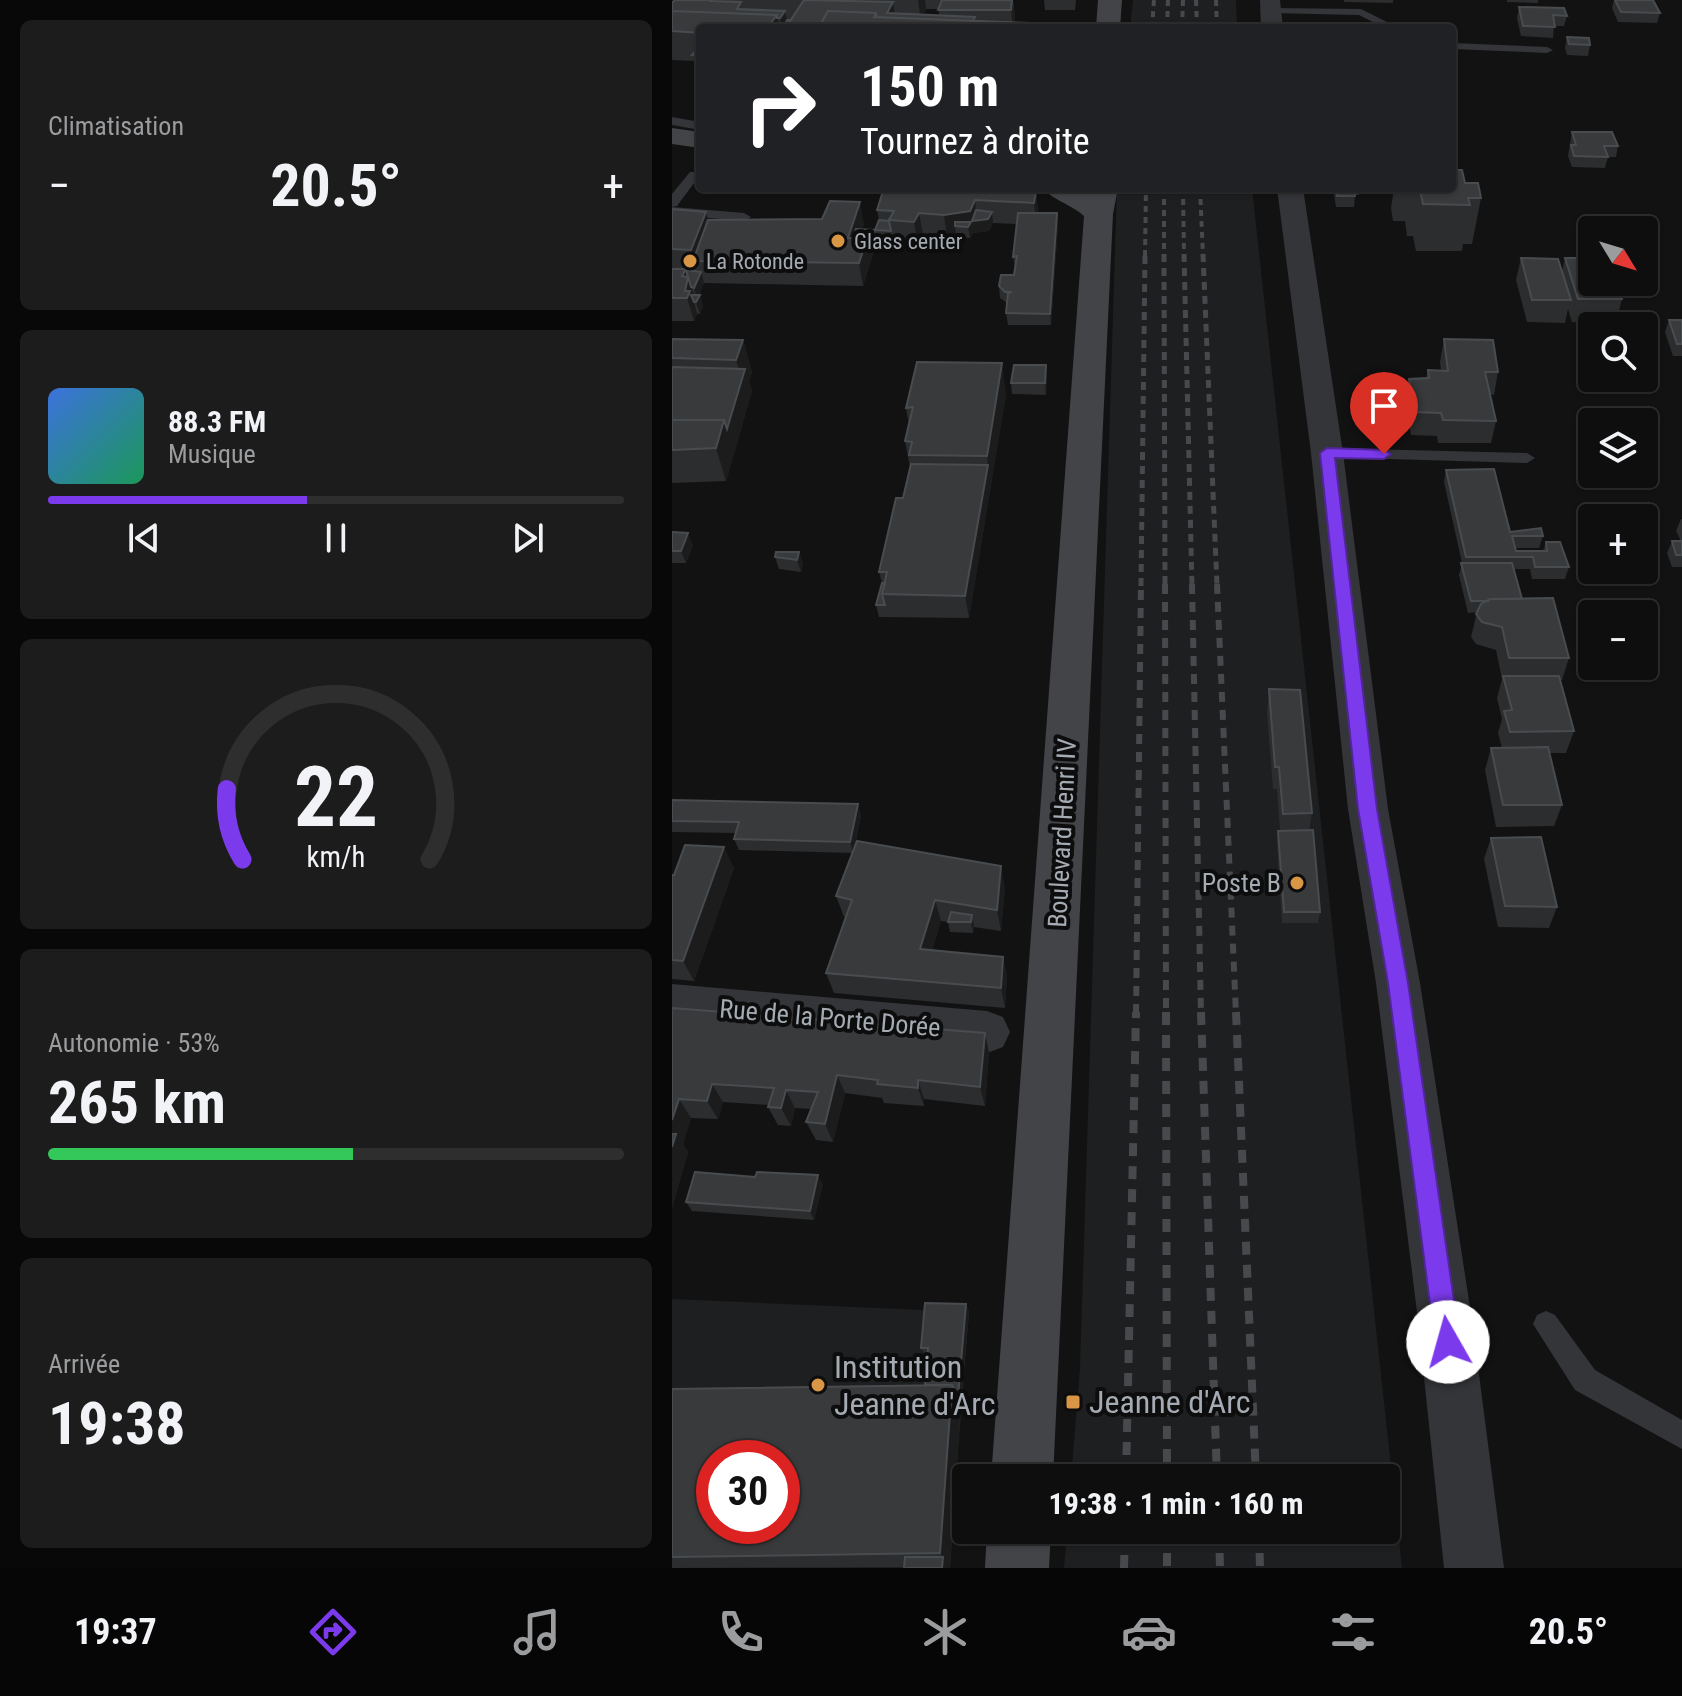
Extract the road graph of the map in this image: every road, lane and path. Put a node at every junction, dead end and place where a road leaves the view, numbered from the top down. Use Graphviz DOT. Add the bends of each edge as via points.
graph roads {
  1 [pos="1110,0"];
  2 [pos="1271,13"];
  3 [pos="1108,24"];
  4 [pos="1386,24"];
  5 [pos="1456,46"];
  6 [pos="1547,50"];
  7 [pos="672,121"];
  8 [pos="696,125"];
  9 [pos="672,136"];
  10 [pos="696,139"];
  11 [pos="672,173"];
  12 [pos="696,173"];
  13 [pos="696,174"];
  14 [pos="1067,192"];
  15 [pos="1291,192"];
  16 [pos="1102,201"];
  17 [pos="672,203"];
  18 [pos="672,211"];
  19 [pos="744,217"];
  20 [pos="1327,453"];
  21 [pos="1527,458"];
  22 [pos="672,1004"];
  23 [pos="987,1032"];
  24 [pos="1546,1324"];
  25 [pos="1682,1435"];
  26 [pos="1023,1464"];
  27 [pos="1018,1544"];
  28 [pos="1017,1568"];
  29 [pos="1474,1568"];
  1 -- 3 [label="street"];
  2 -- 4 [label="lane" via="1361,12"];
  5 -- 6 [label="lane"];
  7 -- 8 [label="lane"];
  9 -- 10 [label="street"];
  11 -- 12 [label="lane"];
  13 -- 17 [label="lane"];
  14 -- 16 [label="street"];
  15 -- 20 [label="street"];
  16 -- 26 [label="street, Boulevard Henri IV"];
  18 -- 19 [label="lane"];
  20 -- 21 [label="lane"];
  20 -- 29 [label="street" via="1368,809 1405,1029"];
  22 -- 23 [label="street, Rue de la Porte Dorée"];
  24 -- 25 [label="lane" via="1585,1380"];
  27 -- 28 [label="street"];
}
